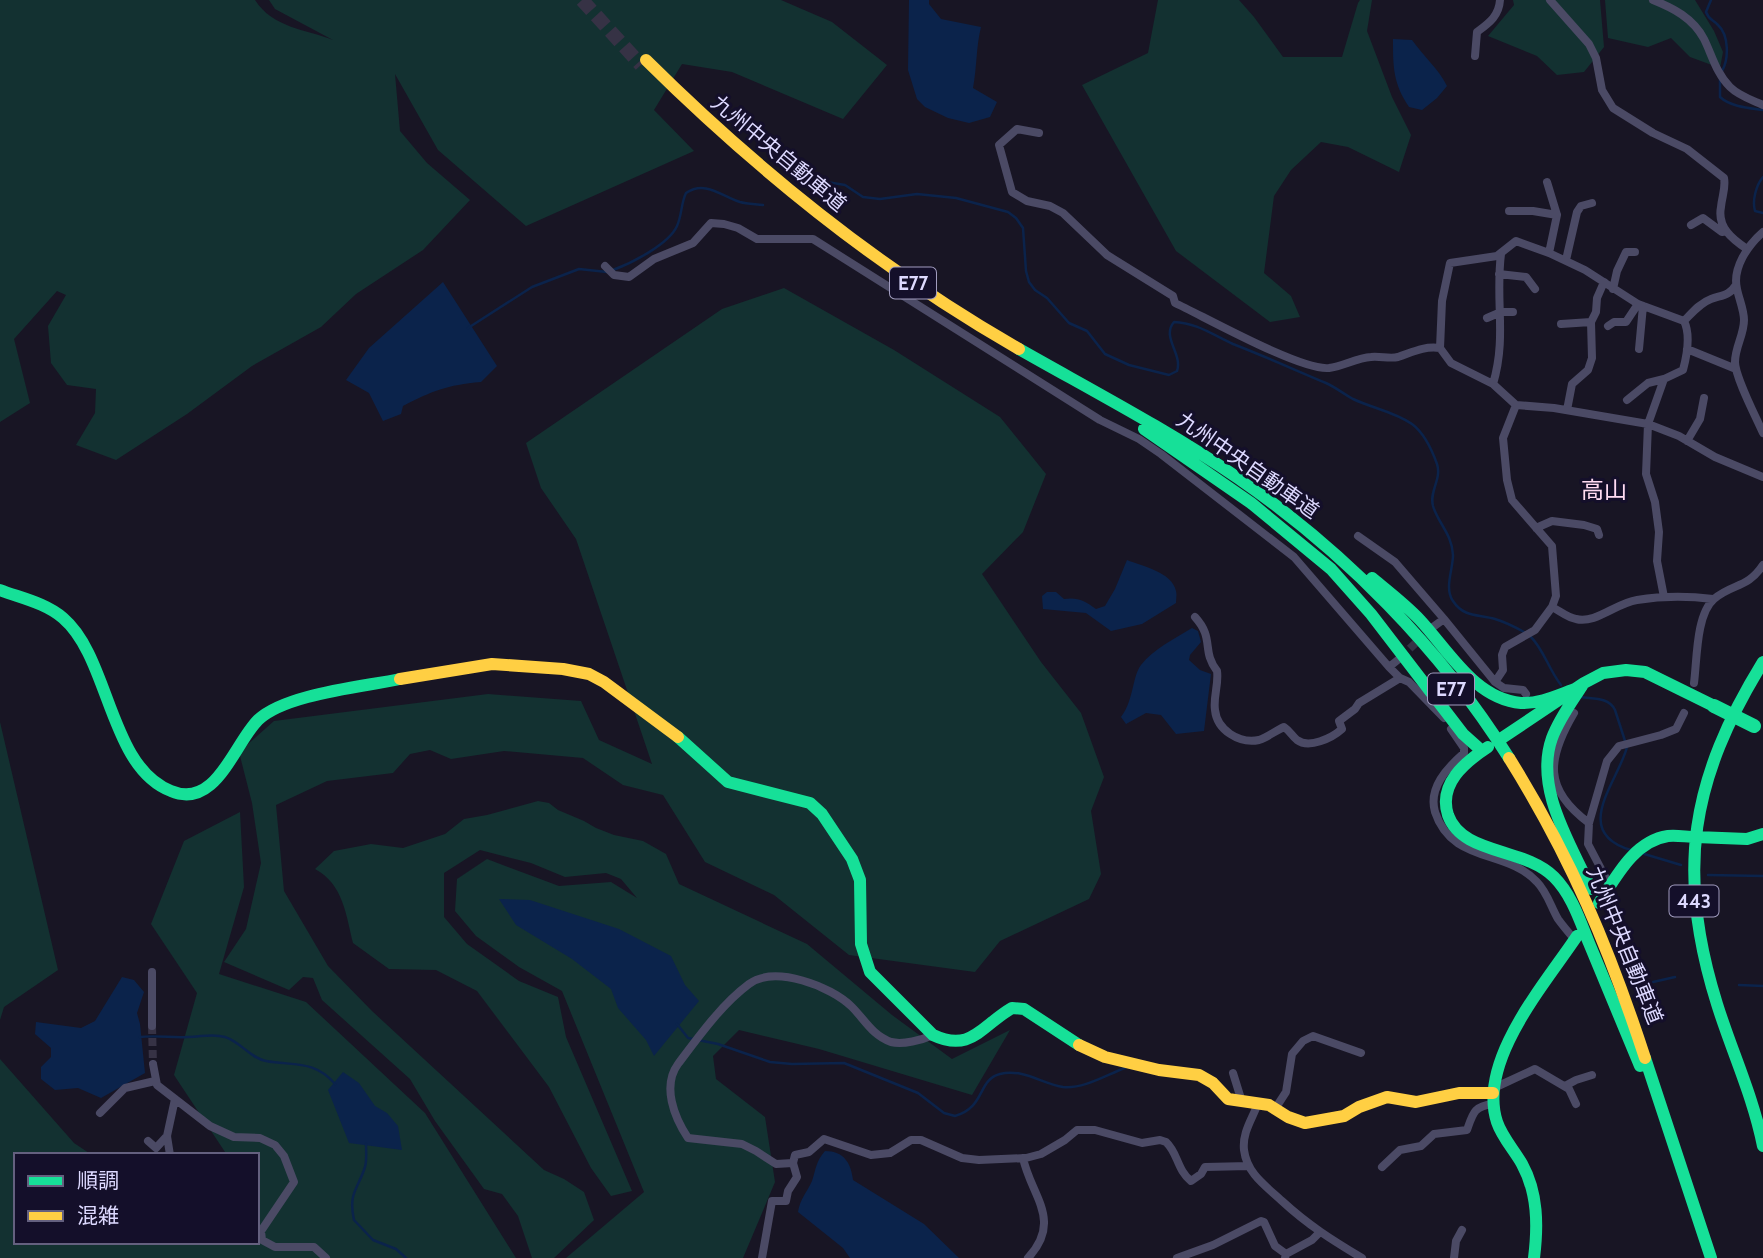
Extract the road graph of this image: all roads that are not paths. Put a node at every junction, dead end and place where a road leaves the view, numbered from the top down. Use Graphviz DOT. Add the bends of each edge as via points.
graph roads {
  1 [pos="1500,0"];
  2 [pos="1550,0"];
  3 [pos="1653,0"];
  4 [pos="1475,56"];
  5 [pos="1763,105"];
  6 [pos="1039,133"];
  7 [pos="1547,182"];
  8 [pos="1592,203"];
  9 [pos="1509,211"];
  10 [pos="1557,215"];
  11 [pos="1690,226"];
  12 [pos="1726,231"];
  13 [pos="1763,232"];
  14 [pos="1747,249"];
  15 [pos="1635,252"];
  16 [pos="1549,253"];
  17 [pos="1501,254"];
  18 [pos="1566,260"];
  19 [pos="605,266"];
  20 [pos="1499,274"];
  21 [pos="1604,282"];
  22 [pos="1736,285"];
  23 [pos="1535,289"];
  24 [pos="1613,289"];
  25 [pos="1640,305"];
  26 [pos="1501,312"];
  27 [pos="1513,312"];
  28 [pos="1487,318"];
  29 [pos="1684,321"];
  30 [pos="1591,322"];
  31 [pos="1561,324"];
  32 [pos="1608,326"];
  33 [pos="1440,348"];
  34 [pos="1639,349"];
  35 [pos="1687,349"];
  36 [pos="1735,369"];
  37 [pos="1664,379"];
  38 [pos="1493,384"];
  39 [pos="1704,398"];
  40 [pos="1627,400"];
  41 [pos="1516,405"];
  42 [pos="1567,410"];
  43 [pos="1128,418"];
  44 [pos="1648,424"];
  45 [pos="1763,432"];
  46 [pos="1687,441"];
  47 [pos="1212,461"];
  48 [pos="1763,477"];
  49 [pos="1536,528"];
  50 [pos="1599,535"];
  51 [pos="1358,536"];
  52 [pos="1763,565"];
  53 [pos="0,590"];
  54 [pos="1664,597"];
  55 [pos="1713,599"];
  56 [pos="1552,607"];
  57 [pos="1195,617"];
  58 [pos="1444,619"];
  59 [pos="1433,627"];
  60 [pos="1399,659"];
  61 [pos="1763,662"];
  62 [pos="1389,667"];
  63 [pos="1400,678"];
  64 [pos="1495,682"];
  65 [pos="1694,683"];
  66 [pos="1581,685"];
  67 [pos="1526,694"];
  68 [pos="1684,712"];
  69 [pos="1574,713"];
  70 [pos="1759,728"];
  71 [pos="1502,738"];
  72 [pos="1588,823"];
  73 [pos="1763,834"];
  74 [pos="1696,837"];
  75 [pos="1610,886"];
  76 [pos="1599,903"];
  77 [pos="1576,938"];
  78 [pos="152,972"];
  79 [pos="152,1026"];
  80 [pos="933,1035"];
  81 [pos="1361,1053"];
  82 [pos="153,1064"];
  83 [pos="1644,1064"];
  84 [pos="1233,1073"];
  85 [pos="1592,1075"];
  86 [pos="155,1081"];
  87 [pos="1565,1086"];
  88 [pos="1493,1095"];
  89 [pos="175,1098"];
  90 [pos="1242,1102"];
  91 [pos="1258,1103"];
  92 [pos="1576,1104"];
  93 [pos="1275,1108"];
  94 [pos="100,1113"];
  95 [pos="167,1136"];
  96 [pos="148,1141"];
  97 [pos="1763,1146"];
  98 [pos="170,1153"];
  99 [pos="1023,1158"];
  100 [pos="793,1163"];
  101 [pos="1249,1166"];
  102 [pos="1382,1167"];
  103 [pos="1462,1230"];
  104 [pos="1320,1232"];
  105 [pos="1285,1256"];
  106 [pos="326,1258"];
  107 [pos="762,1258"];
  108 [pos="1028,1258"];
  109 [pos="1177,1258"];
  110 [pos="1362,1258"];
  111 [pos="1454,1258"];
  112 [pos="1534,1258"];
  113 [pos="1703,1258"];
  114 [pos="1711,1258"];
  1 -- 4 [label="street" via="1498,13 1477,32"];
  2 -- 12 [label="street" via="1589,44 1602,90 1613,108 1687,149 1724,178 1720,218"];
  3 -- 5 [label="street" via="1676,9 1691,22 1719,74 1737,93"];
  6 -- 33 [label="street" via="1017,129 999,145 1012,192 1063,214 1107,255 1173,296 1175,303 1321,368"];
  7 -- 10 [label="street"];
  8 -- 18 [label="street" via="1577,212"];
  9 -- 10 [label="street"];
  10 -- 16 [label="street"];
  11 -- 12 [label="street" via="1703,218"];
  12 -- 14 [label="street"];
  13 -- 14 [label="street"];
  14 -- 22 [label="street"];
  15 -- 24 [label="street" via="1626,252"];
  16 -- 17 [label="street" via="1516,241"];
  16 -- 18 [label="street"];
  17 -- 20 [label="street"];
  17 -- 33 [label="street" via="1450,262"];
  18 -- 21 [label="street"];
  19 -- 62 [label="street" via="614,275 629,277 654,259 693,243 711,223 738,228 757,239 813,239 1100,421 1161,454 1294,557"];
  20 -- 23 [label="street" via="1526,277"];
  20 -- 26 [label="street"];
  21 -- 24 [label="street"];
  21 -- 30 [label="street"];
  22 -- 29 [label="street"];
  22 -- 36 [label="street" via="1744,331 1736,349"];
  24 -- 25 [label="street"];
  25 -- 29 [label="street"];
  25 -- 32 [label="street" via="1626,322"];
  25 -- 34 [label="street"];
  26 -- 27 [label="street"];
  26 -- 28 [label="street"];
  26 -- 38 [label="street"];
  29 -- 35 [label="street"];
  30 -- 31 [label="street"];
  30 -- 42 [label="street" via="1592,358 1588,370 1572,384"];
  33 -- 38 [label="street" via="1451,363"];
  35 -- 36 [label="street"];
  35 -- 37 [label="street" via="1683,370"];
  36 -- 45 [label="street"];
  37 -- 40 [label="street" via="1648,383"];
  37 -- 44 [label="street"];
  38 -- 41 [label="street"];
  39 -- 46 [label="street"];
  41 -- 42 [label="street"];
  41 -- 49 [label="street" via="1503,438 1507,480 1512,500"];
  42 -- 44 [label="street"];
  43 -- 47 [label="main road, 九州中央自動車道 / E77" via="884,272 752,170 644,63 756,165 885,264 949,307"];
  43 -- 83 [label="main road, 九州中央自動車道 / E77" via="1248,493 1333,562 1363,589 1457,696 1526,796 1558,855"];
  43 -- 83 [label="main road" via="1259,509 1331,569 1463,734 1485,749 1456,773 1448,786 1447,813 1453,827 1475,844 1525,858 1555,878"];
  44 -- 46 [label="street"];
  44 -- 54 [label="street" via="1646,474 1655,502 1657,561"];
  46 -- 48 [label="street"];
  47 -- 66 [label="main road" via="1263,491 1410,609 1489,692 1522,703"];
  47 -- 83 [label="main road, 九州中央自動車道 / E77" via="1362,578 1492,731 1550,826 1602,933"];
  49 -- 50 [label="street" via="1552,521 1584,525 1597,529"];
  49 -- 56 [label="street" via="1552,546 1556,596"];
  51 -- 58 [label="street" via="1395,562"];
  52 -- 55 [label="street" via="1752,580"];
  53 -- 80 [label="main road" via="61,615 72,627 97,673 117,726 159,787 174,795 203,790 257,722 293,701 492,664 589,674 674,733 728,782 810,803 821,814 852,859 860,880 860,937 867,966"];
  54 -- 55 [label="street"];
  54 -- 56 [label="street" via="1619,604 1592,620 1575,620"];
  55 -- 65 [label="street" via="1703,614"];
  56 -- 64 [label="street" via="1535,630 1505,647 1503,670"];
  57 -- 63 [label="street" via="1203,625 1209,661 1217,671 1215,710 1220,727 1249,741 1284,727 1299,742 1324,739 1342,729 1339,721 1359,703"];
  58 -- 59 [label="street"];
  58 -- 64 [label="street"];
  60 -- 62 [label="street"];
  61 -- 74 [label="main road, 443" via="1716,746 1704,780"];
  62 -- 63 [label="street"];
  63 -- 77 [label="street" via="1445,720 1464,748 1434,790 1441,828 1476,853 1537,881 1559,921"];
  64 -- 67 [label="street"];
  66 -- 70 [label="main road, bridge" via="1603,673 1644,672"];
  66 -- 71 [label="main road"];
  66 -- 83 [label="main road" via="1550,740 1547,777 1551,797 1614,948 1642,1033"];
  68 -- 72 [label="street" via="1676,729 1619,746 1607,761"];
  69 -- 72 [label="street" via="1556,753 1554,778 1564,803"];
  72 -- 75 [label="street" via="1588,844"];
  73 -- 74 [label="main road" via="1747,839"];
  74 -- 75 [label="main road" via="1666,836 1646,843"];
  74 -- 97 [label="main road, 443" via="1692,885 1702,954 1759,1118"];
  75 -- 76 [label="main road"];
  77 -- 88 [label="main road" via="1510,1041"];
  78 -- 79 [label="street"];
  80 -- 90 [label="main road" via="946,1041 966,1041 1005,1012 1018,1008 1105,1057 1199,1075 1224,1097"];
  80 -- 100 [label="street" via="890,1041 872,1031 832,992 784,976 762,976 733,998 671,1075 671,1098 679,1126 688,1138 742,1144 776,1164"];
  81 -- 93 [label="street" via="1313,1036 1303,1041 1292,1054 1286,1093"];
  82 -- 86 [label="street"];
  83 -- 113 [label="main road, E77"];
  83 -- 114 [label="main road, E77"];
  84 -- 90 [label="street"];
  85 -- 87 [label="street"];
  86 -- 89 [label="street"];
  86 -- 94 [label="street" via="125,1088"];
  87 -- 88 [label="street" via="1535,1069"];
  87 -- 92 [label="street"];
  88 -- 93 [label="main road" via="1459,1093 1416,1102 1387,1097 1314,1123 1298,1121"];
  88 -- 102 [label="street" via="1473,1113 1467,1130 1434,1133 1421,1146 1400,1150"];
  88 -- 112 [label="main road" via="1497,1122 1528,1175 1538,1210"];
  89 -- 95 [label="street"];
  89 -- 106 [label="street" via="210,1126 234,1137 260,1138 275,1145 294,1182 261,1231 262,1240 275,1247 314,1247"];
  90 -- 91 [label="main road"];
  91 -- 93 [label="main road"];
  91 -- 101 [label="street" via="1245,1137"];
  95 -- 96 [label="street" via="156,1148"];
  95 -- 98 [label="street"];
  99 -- 100 [label="street" via="962,1158 916,1140 906,1141 890,1153 870,1155 824,1139 809,1152 795,1155"];
  99 -- 101 [label="street" via="1041,1154 1086,1129 1132,1142 1166,1142 1191,1181 1205,1167"];
  99 -- 108 [label="street" via="1042,1204 1044,1230"];
  100 -- 107 [label="street" via="797,1178 786,1202 772,1201"];
  101 -- 104 [label="street" via="1298,1217"];
  103 -- 111 [label="street"];
  104 -- 105 [label="street"];
  104 -- 110 [label="street"];
  105 -- 109 [label="street" via="1261,1221"];
}
